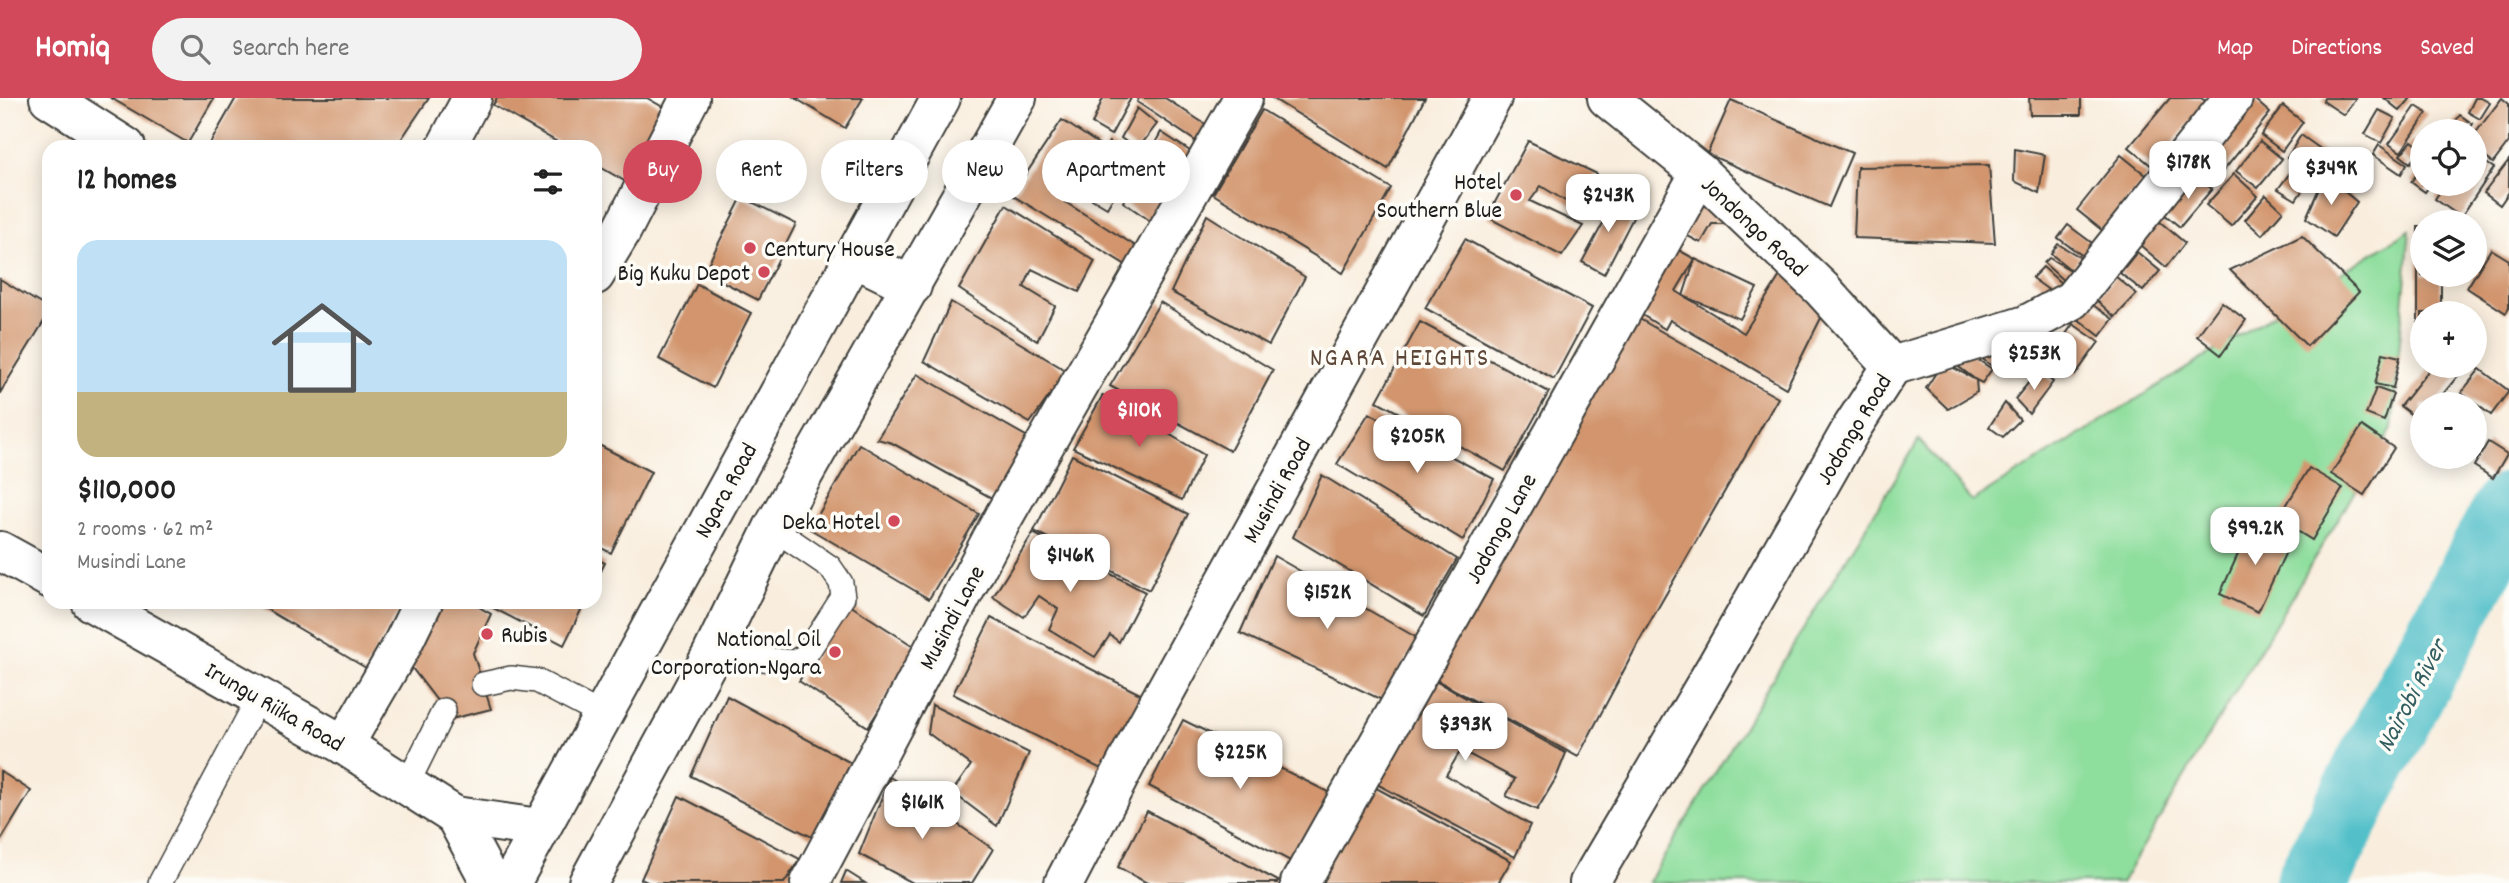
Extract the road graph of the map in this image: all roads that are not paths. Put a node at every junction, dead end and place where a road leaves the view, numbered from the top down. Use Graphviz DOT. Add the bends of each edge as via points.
graph roads {
  1 [pos="49,98"];
  2 [pos="472,98"];
  3 [pos="690,98"];
  4 [pos="942,98"];
  5 [pos="1017,98"];
  6 [pos="1243,98"];
  7 [pos="1492,98"];
  8 [pos="1607,98"];
  9 [pos="2233,98"];
  10 [pos="115,140"];
  11 [pos="450,140"];
  12 [pos="1700,173"];
  13 [pos="853,257"];
  14 [pos="602,263"];
  15 [pos="912,286"];
  16 [pos="1892,366"];
  17 [pos="773,528"];
  18 [pos="0,551"];
  19 [pos="42,574"];
  20 [pos="103,609"];
  21 [pos="420,609"];
  22 [pos="712,654"];
  23 [pos="483,684"];
  24 [pos="259,697"];
  25 [pos="444,710"];
  26 [pos="602,715"];
  27 [pos="344,745"];
  28 [pos="407,785"];
  29 [pos="456,816"];
  30 [pos="540,828"];
  31 [pos="160,883"];
  32 [pos="491,883"];
  33 [pos="511,883"];
  34 [pos="588,883"];
  35 [pos="810,883"];
  36 [pos="1064,883"];
  37 [pos="1300,883"];
  38 [pos="1589,883"];
  1 -- 10 [label="street"];
  2 -- 11 [label="street"];
  3 -- 14 [label="street"];
  4 -- 13 [label="street, Ngara Road"];
  5 -- 15 [label="street"];
  6 -- 35 [label="street, Musindi Lane" via="1004,516"];
  7 -- 36 [label="street, Musindi Road"];
  8 -- 12 [label="street, Jondongo Road"];
  9 -- 16 [label="street, Jodongo Road" via="2072,300 2025,325"];
  12 -- 16 [label="street, Jondongo Road" via="1822,289"];
  12 -- 37 [label="street, Jodongo Lane"];
  13 -- 15 [label="street"];
  13 -- 26 [label="street, Ngara Road"];
  15 -- 17 [label="street"];
  16 -- 38 [label="street, Jodongo Road"];
  17 -- 22 [label="street"];
  17 -- 22 [label="lane" via="830,567 841,583 843,597 805,656 793,662"];
  18 -- 19 [label="street"];
  20 -- 24 [label="street, Irungu Riika Road"];
  21 -- 27 [label="street"];
  22 -- 34 [label="street"];
  23 -- 26 [label="lane" via="511,678 537,681"];
  24 -- 27 [label="street, Irungu Riika Road"];
  24 -- 31 [label="lane"];
  25 -- 28 [label="lane"];
  26 -- 30 [label="street, Ngara Road"];
  27 -- 28 [label="street, Irungu Riika Road"];
  28 -- 29 [label="street, Irungu Riika Road"];
  29 -- 30 [label="street, Irungu Riika Road"];
  29 -- 32 [label="street"];
  30 -- 33 [label="street, Ngara Road"];
}
